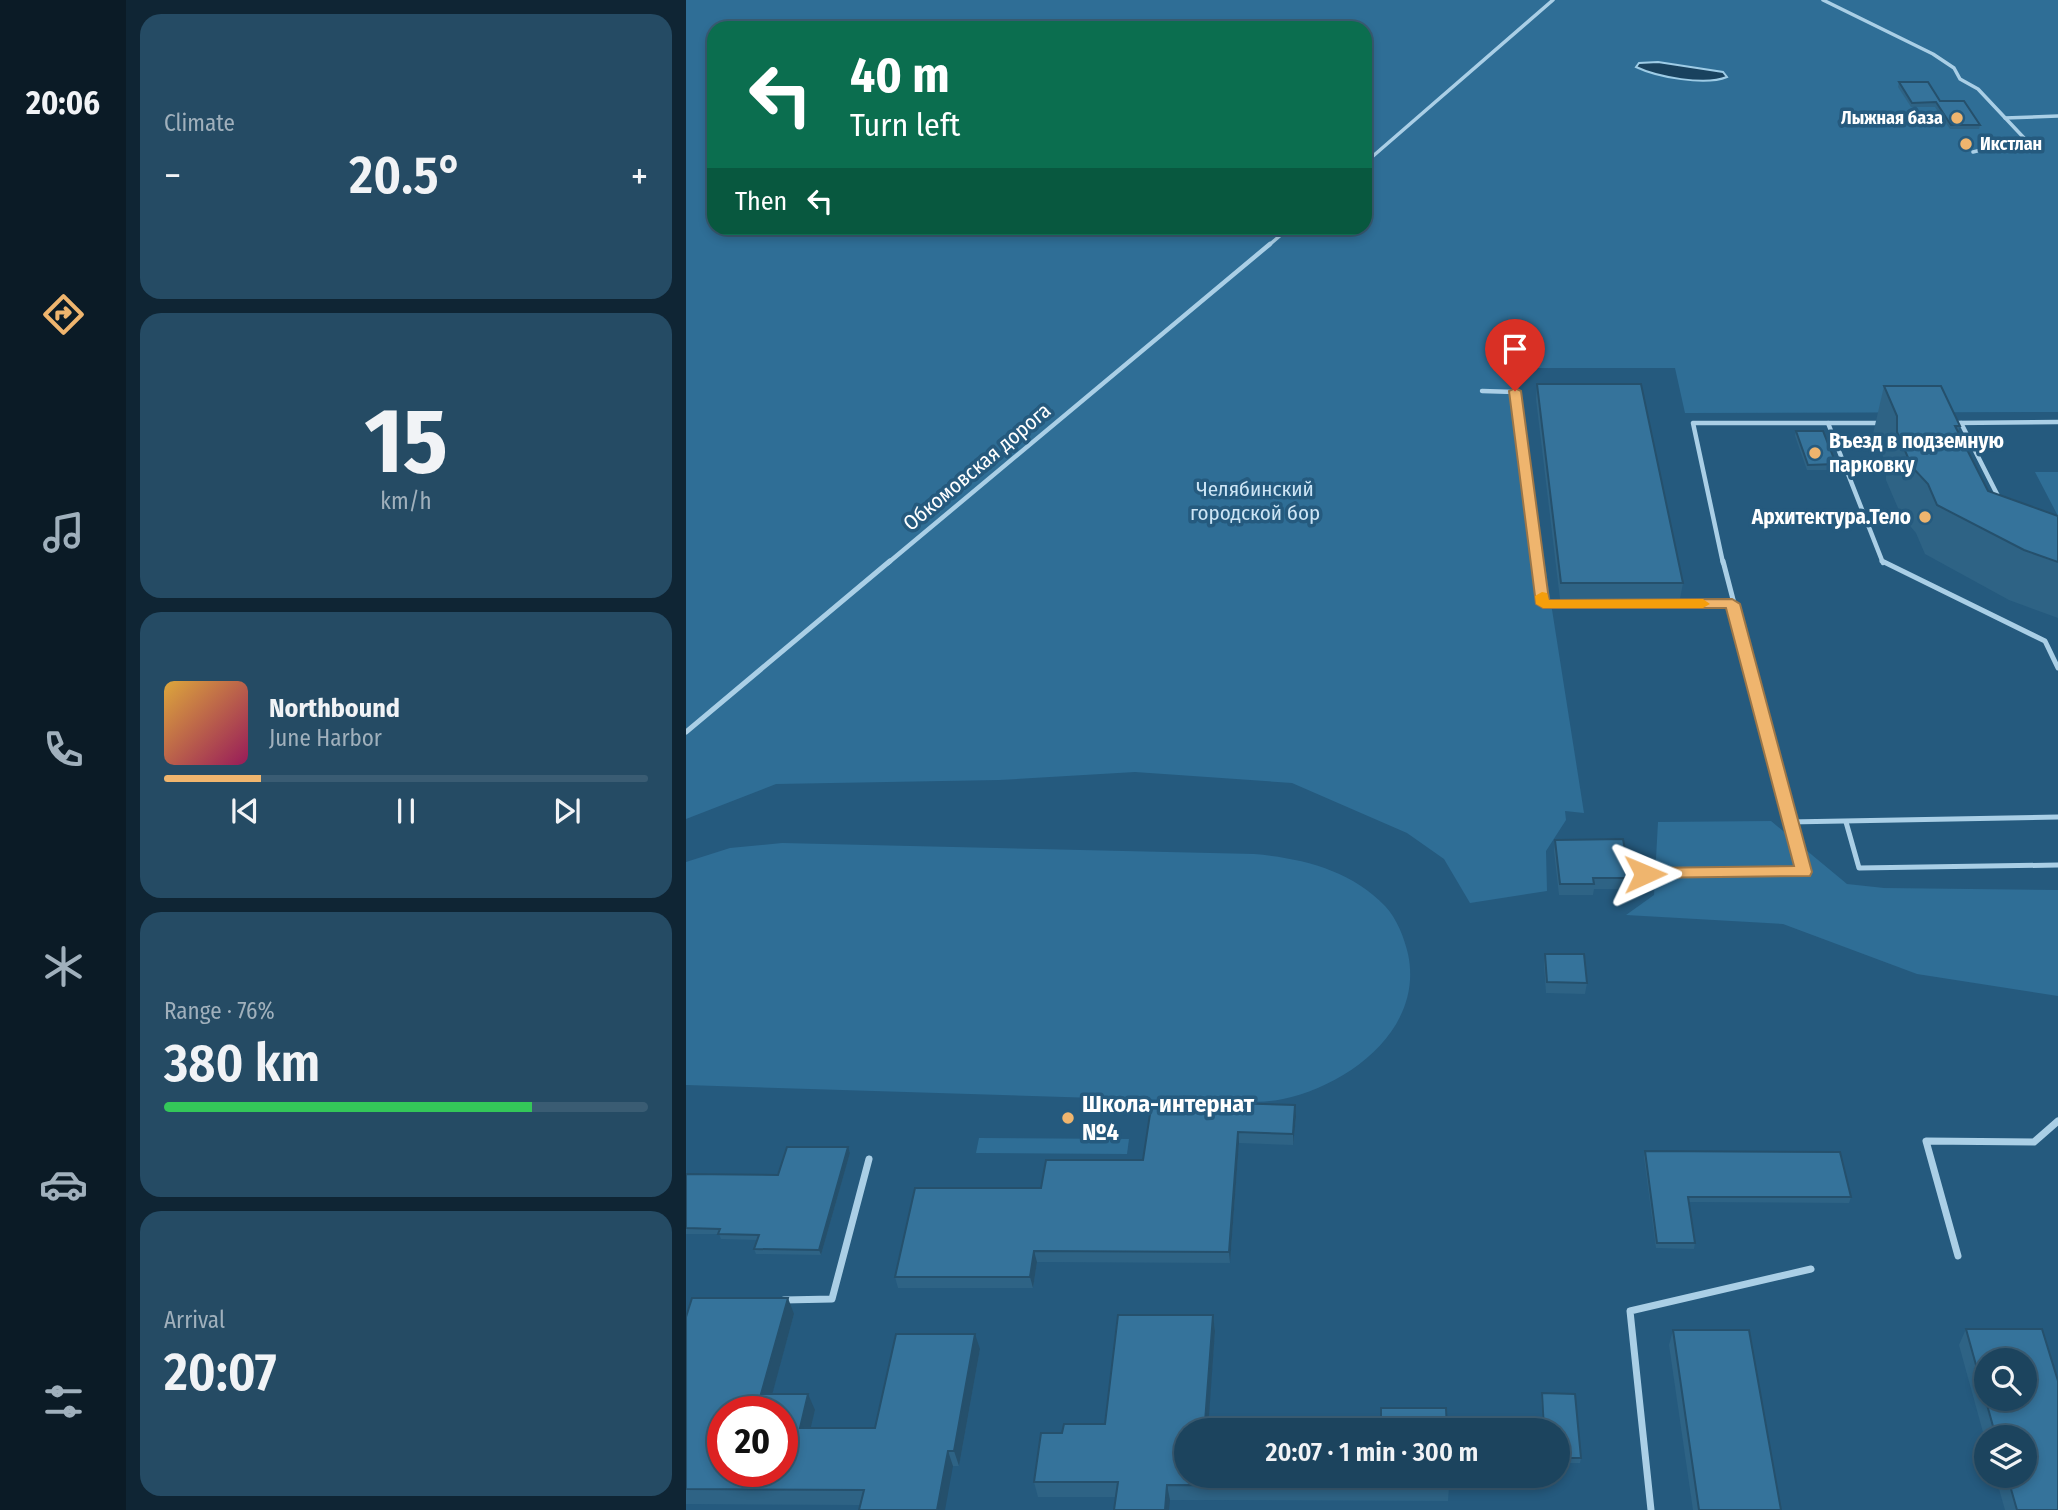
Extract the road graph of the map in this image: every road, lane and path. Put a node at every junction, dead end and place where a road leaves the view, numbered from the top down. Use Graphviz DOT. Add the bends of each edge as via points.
graph roads {
  1 [pos="1553,0"];
  2 [pos="1823,0"];
  3 [pos="2058,116"];
  4 [pos="2005,118"];
  5 [pos="1973,152"];
  6 [pos="1372,157"];
  7 [pos="1281,235"];
  8 [pos="1482,391"];
  9 [pos="2058,422"];
  10 [pos="1828,423"];
  11 [pos="1886,423"];
  12 [pos="1950,423"];
  13 [pos="1961,423"];
  14 [pos="2002,503"];
  15 [pos="1732,604"];
  16 [pos="2058,668"];
  17 [pos="686,732"];
  18 [pos="2058,817"];
  19 [pos="1789,822"];
  20 [pos="1846,822"];
  21 [pos="2058,865"];
  22 [pos="1645,874"];
  23 [pos="2058,1121"];
  24 [pos="870,1159"];
  25 [pos="1958,1256"];
  26 [pos="1811,1269"];
  27 [pos="779,1300"];
  28 [pos="1651,1510"];
  1 -- 6 [label="lane"];
  2 -- 4 [label="lane" via="1933,54 1978,89"];
  3 -- 4 [label="lane"];
  4 -- 5 [label="lane" via="2025,139"];
  7 -- 17 [label="lane, Обкомовская дорога"];
  8 -- 15 [label="lane" via="1515,391 1543,604"];
  9 -- 13 [label="lane"];
  10 -- 11 [label="lane"];
  10 -- 15 [label="lane" via="1693,423"];
  10 -- 16 [label="lane" via="1883,563 2045,641"];
  12 -- 13 [label="lane"];
  13 -- 14 [label="lane"];
  15 -- 19 [label="lane"];
  18 -- 20 [label="lane"];
  19 -- 20 [label="lane"];
  19 -- 22 [label="lane" via="1804,872"];
  20 -- 21 [label="lane" via="1859,868"];
  23 -- 25 [label="lane" via="2034,1142 1926,1141"];
  24 -- 27 [label="lane" via="832,1299"];
  26 -- 28 [label="lane" via="1630,1311"];
}
